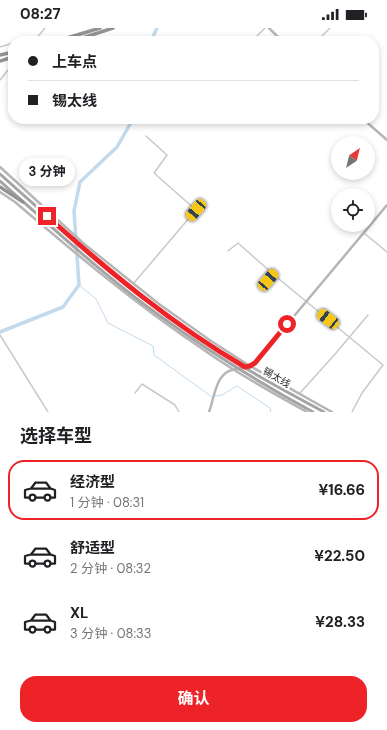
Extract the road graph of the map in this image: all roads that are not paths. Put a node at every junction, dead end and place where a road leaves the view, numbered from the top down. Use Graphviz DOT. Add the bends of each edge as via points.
graph roads {
  1 [pos="45,28"];
  2 [pos="100,28"];
  3 [pos="113,28"];
  4 [pos="265,28"];
  5 [pos="269,28"];
  6 [pos="330,28"];
  7 [pos="38,36"];
  8 [pos="74,36"];
  9 [pos="88,36"];
  10 [pos="257,36"];
  11 [pos="277,36"];
  12 [pos="322,36"];
  13 [pos="8,70"];
  14 [pos="0,80"];
  15 [pos="369,124"];
  16 [pos="146,136"];
  17 [pos="387,140"];
  18 [pos="0,167"];
  19 [pos="0,174"];
  20 [pos="0,181"];
  21 [pos="0,187"];
  22 [pos="0,192"];
  23 [pos="23,202"];
  24 [pos="387,205"];
  25 [pos="364,233"];
  26 [pos="70,234"];
  27 [pos="228,250"];
  28 [pos="387,252"];
  29 [pos="273,274"];
  30 [pos="133,284"];
  31 [pos="261,288"];
  32 [pos="306,301"];
  33 [pos="368,315"];
  34 [pos="0,335"];
  35 [pos="349,336"];
  36 [pos="250,366"];
  37 [pos="245,367"];
  38 [pos="239,369"];
  39 [pos="233,370"];
  40 [pos="135,393"];
  41 [pos="299,394"];
  42 [pos="48,412"];
  43 [pos="179,412"];
  44 [pos="209,412"];
  45 [pos="307,412"];
  46 [pos="313,412"];
  47 [pos="324,412"];
  48 [pos="332,412"];
  49 [pos="352,412"];
  1 -- 7 [label="street"];
  2 -- 8 [label="highway"];
  3 -- 9 [label="highway"];
  4 -- 10 [label="street"];
  5 -- 11 [label="main road"];
  6 -- 12 [label="street"];
  13 -- 14 [label="street"];
  15 -- 17 [label="main road"];
  16 -- 30 [label="street" via="167,155 154,173 196,210"];
  18 -- 26 [label="main road"];
  19 -- 26 [label="main road, 锡太线"];
  20 -- 23 [label="main road, 锡太线"];
  21 -- 23 [label="highway"];
  22 -- 39 [label="main road" via="147,310"];
  23 -- 38 [label="main road, 锡太线" via="81,253 159,315"];
  24 -- 25 [label="main road"];
  25 -- 28 [label="street"];
  25 -- 32 [label="main road"];
  26 -- 30 [label="main road"];
  26 -- 37 [label="main road, 锡太线" via="80,246 156,307"];
  27 -- 29 [label="street" via="238,244"];
  29 -- 31 [label="street"];
  29 -- 32 [label="street"];
  30 -- 36 [label="main road"];
  32 -- 35 [label="street"];
  32 -- 36 [label="main road"];
  33 -- 35 [label="street"];
  34 -- 42 [label="street"];
  35 -- 41 [label="street"];
  35 -- 49 [label="street" via="383,366 362,393"];
  36 -- 37 [label="main road"];
  36 -- 41 [label="main road"];
  37 -- 38 [label="main road"];
  37 -- 47 [label="main road, 锡太线"];
  38 -- 39 [label="main road"];
  38 -- 46 [label="main road, 锡太线"];
  39 -- 44 [label="main road" via="222,376 218,382"];
  39 -- 45 [label="main road"];
  40 -- 43 [label="street" via="142,384 175,405"];
  41 -- 48 [label="main road"];
}
